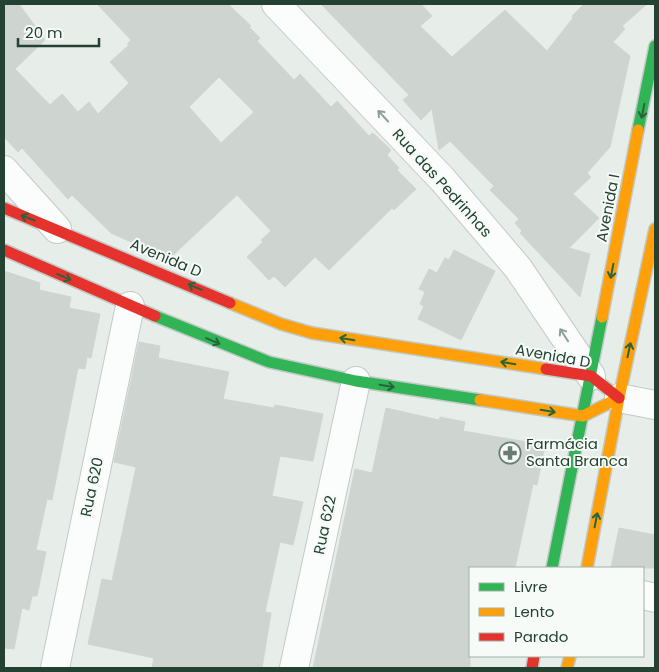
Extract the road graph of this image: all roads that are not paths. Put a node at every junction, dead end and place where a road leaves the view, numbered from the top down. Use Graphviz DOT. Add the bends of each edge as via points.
graph roads {
  1 [pos="276,4"];
  2 [pos="655,46"];
  3 [pos="4,170"];
  4 [pos="4,208"];
  5 [pos="57,229"];
  6 [pos="655,229"];
  7 [pos="4,250"];
  8 [pos="130,306"];
  9 [pos="591,376"];
  10 [pos="356,381"];
  11 [pos="619,398"];
  12 [pos="655,405"];
  13 [pos="582,416"];
  14 [pos="552,567"];
  15 [pos="587,567"];
  16 [pos="55,668"];
  17 [pos="294,668"];
  9 -- 1 [label="street, Rua das Pedrinhas, one-way" via="518,268 443,180"];
  2 -- 9 [label="street, Avenida I, one-way"];
  3 -- 5 [label="street"];
  5 -- 4 [label="street, Avenida D, one-way"];
  9 -- 5 [label="street, Avenida D, one-way" via="312,333 250,312"];
  11 -- 6 [label="street, one-way"];
  7 -- 8 [label="street, one-way"];
  8 -- 10 [label="street, one-way" via="269,362"];
  8 -- 16 [label="street, Rua 620"];
  9 -- 11 [label="street, Avenida D"];
  9 -- 13 [label="street, Avenida I"];
  10 -- 13 [label="street, one-way"];
  10 -- 17 [label="street, Rua 622"];
  11 -- 12 [label="street"];
  11 -- 13 [label="street"];
  15 -- 11 [label="street, one-way"];
  13 -- 14 [label="street, Avenida I"];
}
